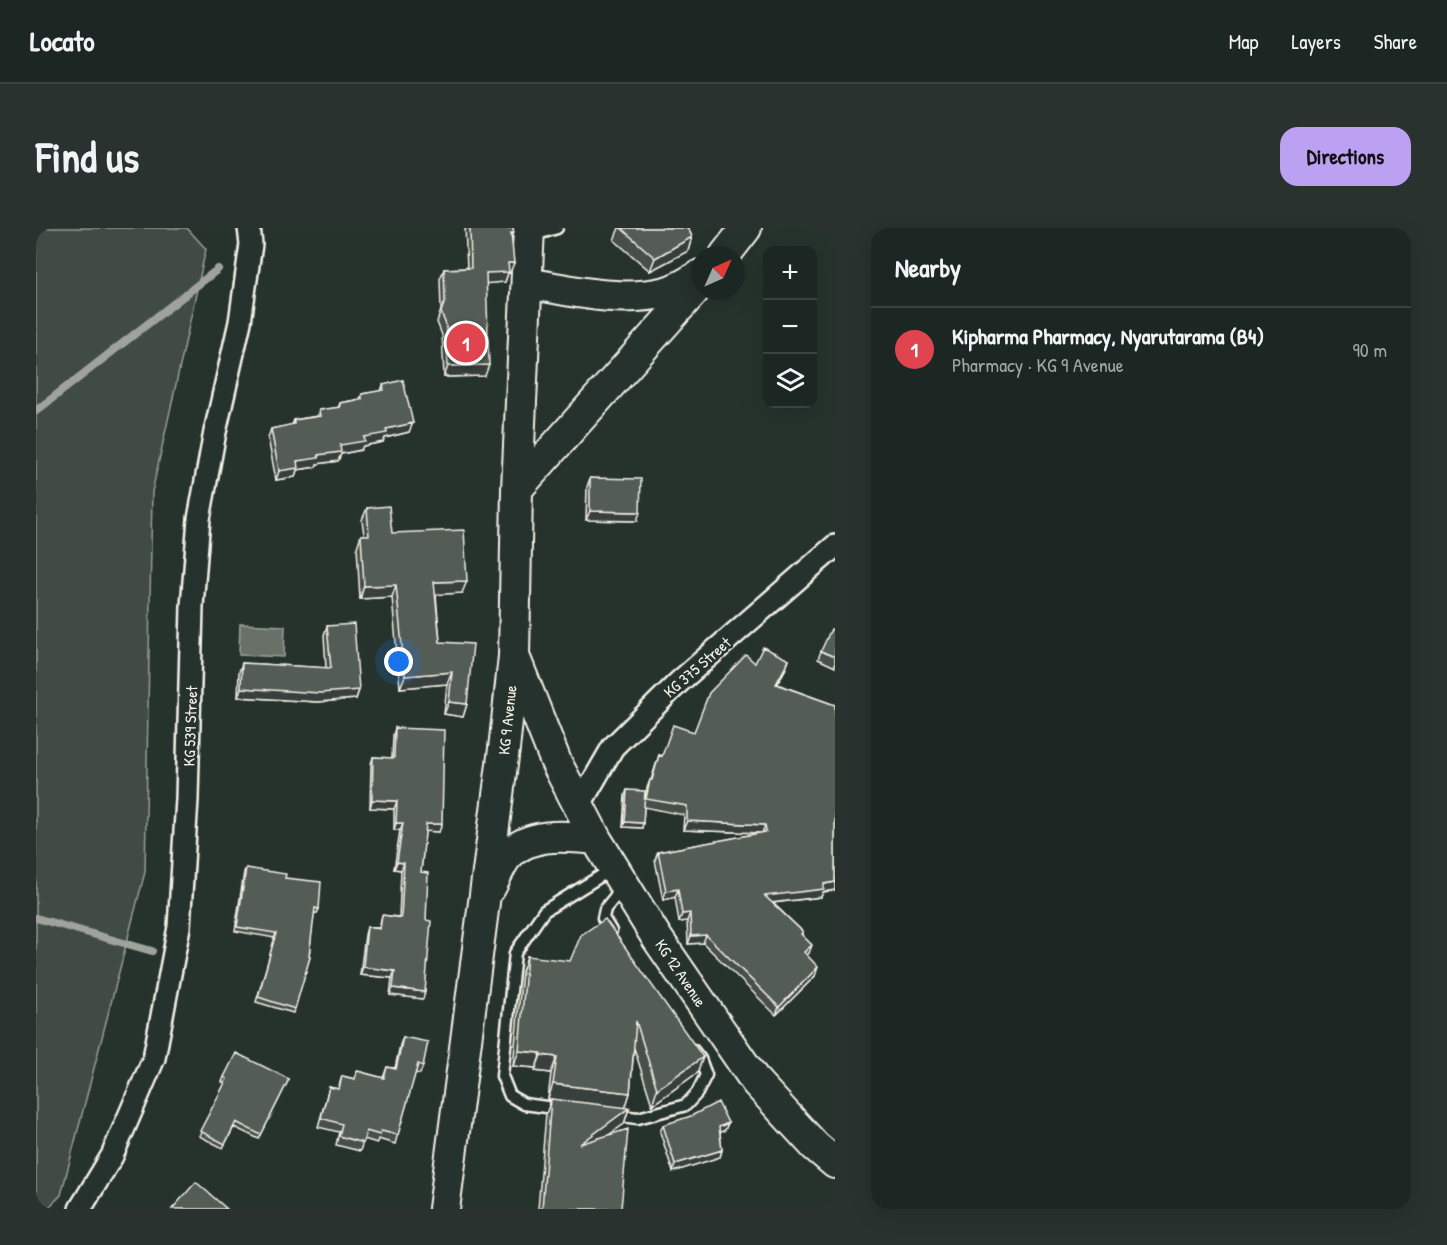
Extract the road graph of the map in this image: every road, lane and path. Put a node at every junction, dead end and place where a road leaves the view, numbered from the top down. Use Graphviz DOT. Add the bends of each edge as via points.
graph roads {
  1 [pos="249,228"];
  2 [pos="557,228"];
  3 [pos="746,228"];
  4 [pos="528,232"];
  5 [pos="732,246"];
  6 [pos="691,280"];
  7 [pos="527,283"];
  8 [pos="691,294"];
  9 [pos="517,489"];
  10 [pos="835,546"];
  11 [pos="514,656"];
  12 [pos="504,749"];
  13 [pos="556,762"];
  14 [pos="579,806"];
  15 [pos="596,839"];
  16 [pos="620,876"];
  17 [pos="484,899"];
  18 [pos="616,938"];
  19 [pos="689,1044"];
  20 [pos="573,1110"];
  21 [pos="605,1114"];
  22 [pos="835,1163"];
  23 [pos="80,1209"];
  24 [pos="444,1209"];
  1 -- 23 [label="street, KG 539 Street" via="250,252 240,322 200,519 192,606 187,799 177,937 154,1058 112,1156"];
  2 -- 4 [label="lane"];
  3 -- 5 [label="main road"];
  4 -- 7 [label="main road, KG 9 Avenue"];
  6 -- 7 [label="main road" via="668,292 635,296 591,295"];
  7 -- 9 [label="main road, KG 9 Avenue"];
  8 -- 9 [label="main road"];
  9 -- 11 [label="main road, KG 9 Avenue"];
  10 -- 14 [label="street, KG 375 Street" via="621,738"];
  11 -- 12 [label="main road, KG 9 Avenue"];
  11 -- 13 [label="main road, KG 12 Avenue"];
  12 -- 13 [label="main road"];
  12 -- 17 [label="main road, KG 9 Avenue"];
  13 -- 14 [label="main road, KG 12 Avenue"];
  14 -- 15 [label="main road, KG 12 Avenue"];
  15 -- 16 [label="main road, KG 12 Avenue"];
  15 -- 17 [label="main road" via="540,838 522,844 506,858"];
  16 -- 18 [label="lane" via="603,918"];
  16 -- 20 [label="lane" via="544,910 515,953 502,1077 510,1096 524,1104"];
  16 -- 22 [label="main road, KG 12 Avenue" via="657,938 756,1082"];
  17 -- 24 [label="main road, KG 9 Avenue"];
  19 -- 21 [label="lane" via="706,1075 686,1106 638,1118"];
}
